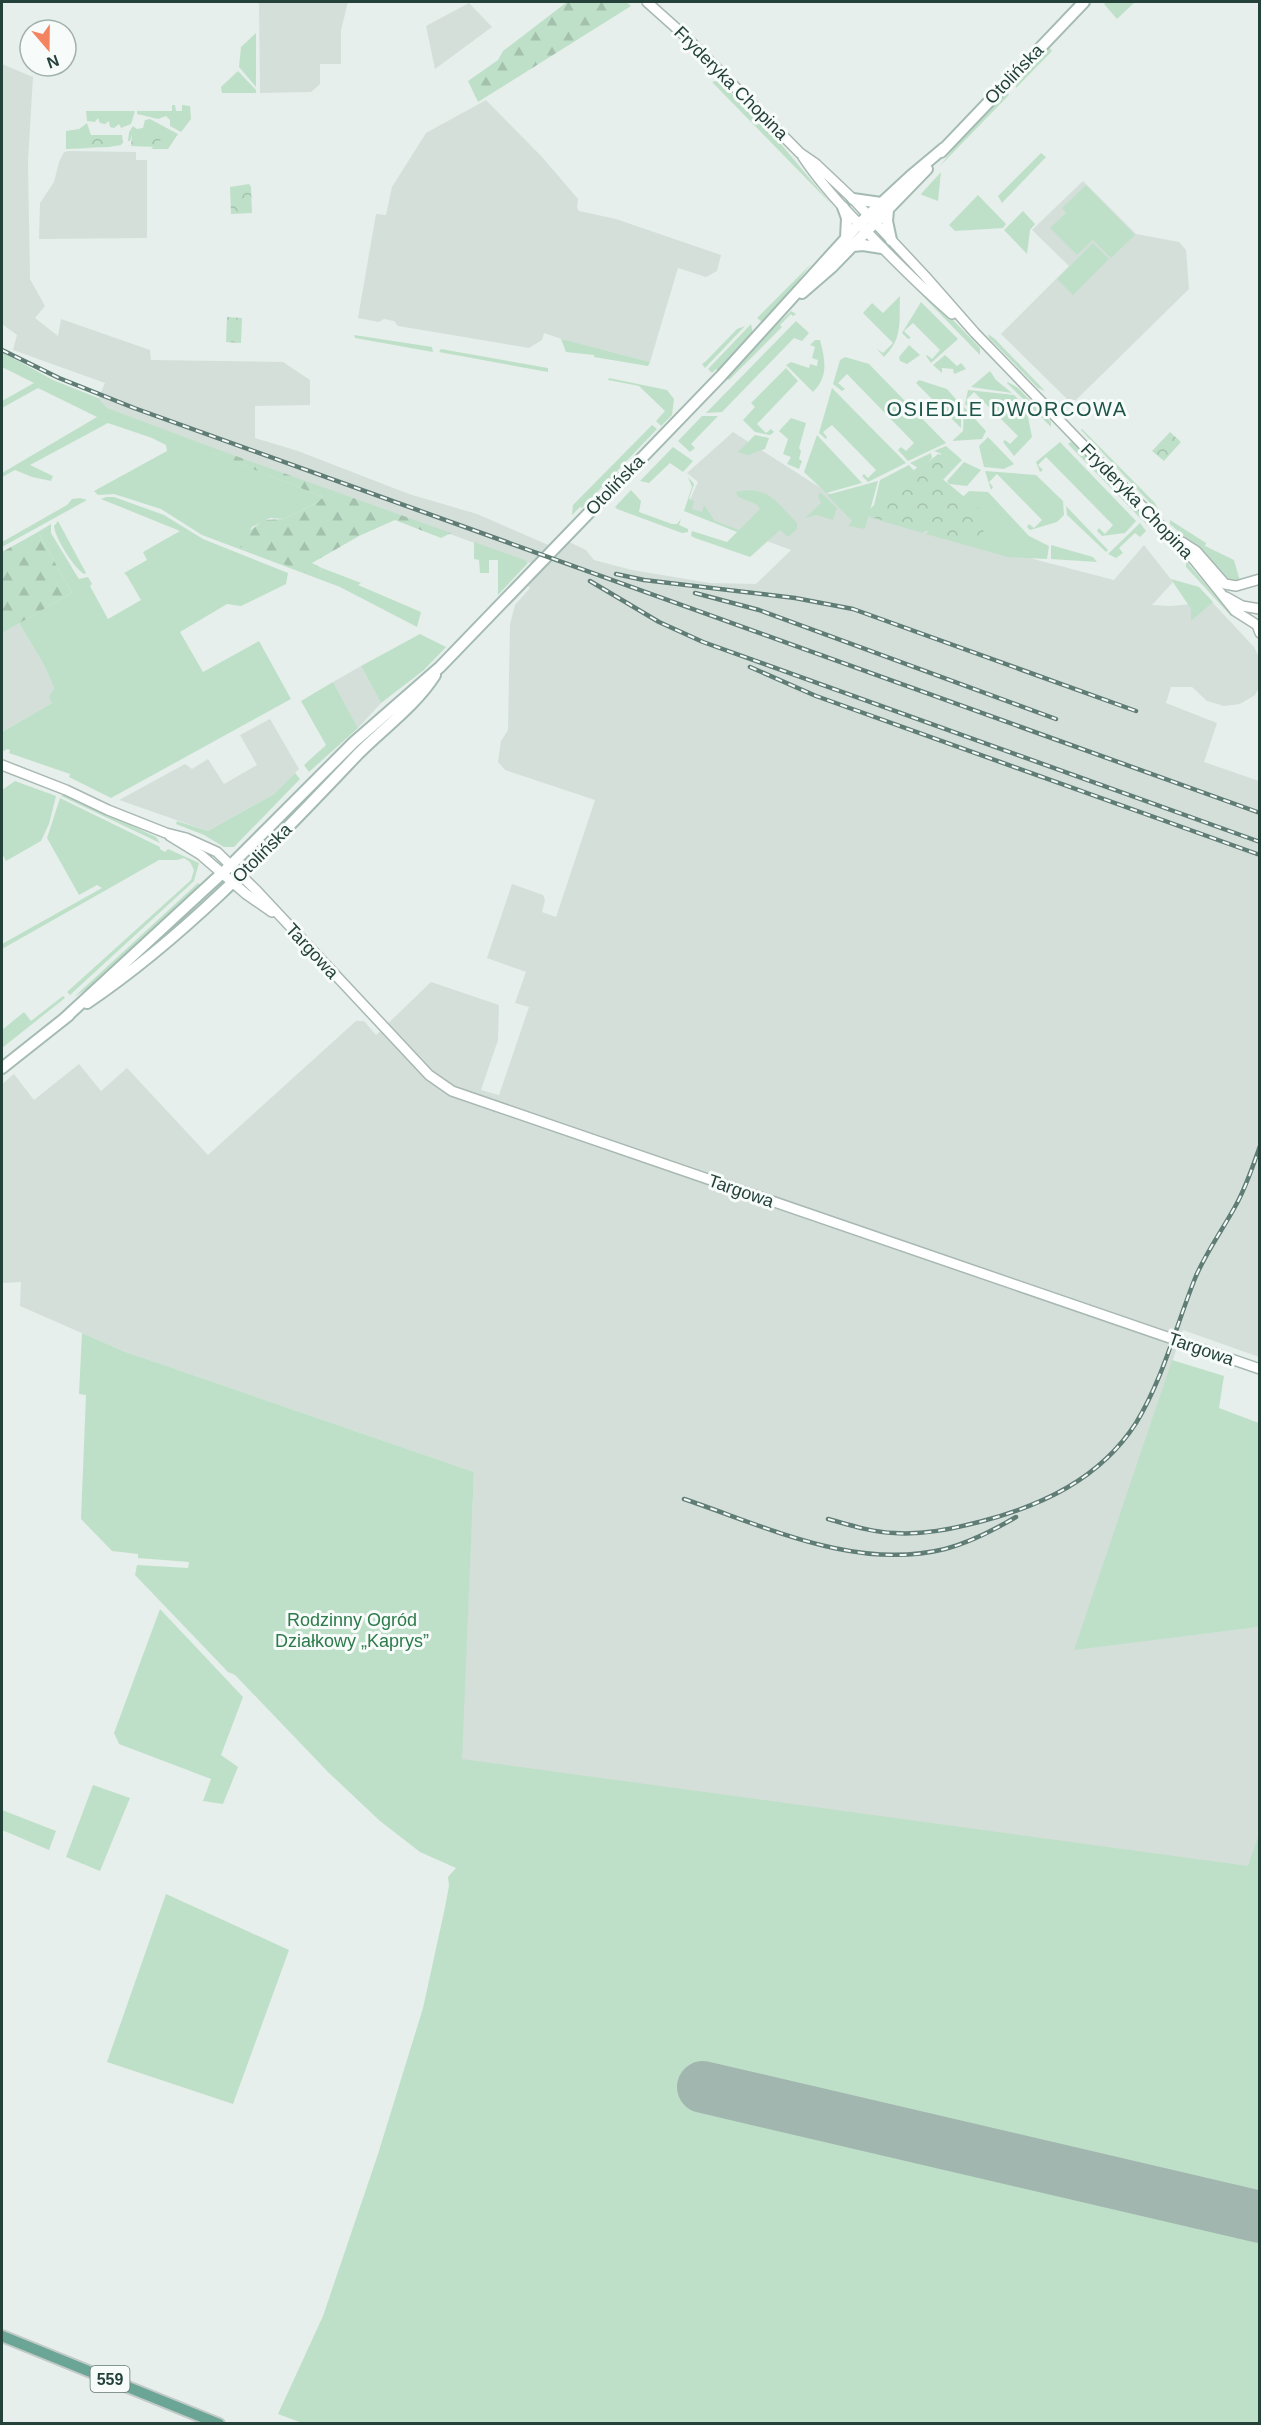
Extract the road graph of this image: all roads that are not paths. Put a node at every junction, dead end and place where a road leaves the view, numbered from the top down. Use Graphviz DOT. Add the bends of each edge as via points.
graph roads {
  1 [pos="649,2"];
  2 [pos="1084,2"];
  3 [pos="801,153"];
  4 [pos="853,199"];
  5 [pos="885,206"];
  6 [pos="843,207"];
  7 [pos="872,219"];
  8 [pos="863,228"];
  9 [pos="891,240"];
  10 [pos="849,242"];
  11 [pos="882,248"];
  12 [pos="975,333"];
  13 [pos="1170,535"];
  14 [pos="1260,579"];
  15 [pos="1222,594"];
  16 [pos="1260,609"];
  17 [pos="1259,625"];
  18 [pos="440,667"];
  19 [pos="2,765"];
  20 [pos="166,833"];
  21 [pos="231,865"];
  22 [pos="222,873"];
  23 [pos="241,875"];
  24 [pos="232,883"];
  25 [pos="282,919"];
  26 [pos="64,1019"];
  27 [pos="2,1068"];
  28 [pos="1260,1369"];
  29 [pos="2,2336"];
  30 [pos="219,2424"];
  1 -- 3 [label="street, Fryderyka Chopina"];
  2 -- 5 [label="main road, Otolińska"];
  3 -- 4 [label="street, Fryderyka Chopina"];
  3 -- 6 [label="street, Fryderyka Chopina"];
  4 -- 5 [label="main road"];
  4 -- 7 [label="street, Fryderyka Chopina"];
  5 -- 7 [label="main road, Otolińska"];
  5 -- 9 [label="main road"];
  6 -- 8 [label="street, Fryderyka Chopina"];
  6 -- 10 [label="main road" via="848,218"];
  7 -- 8 [label="main road, Otolińska"];
  7 -- 9 [label="street, Fryderyka Chopina"];
  8 -- 10 [label="main road, Otolińska"];
  8 -- 11 [label="street, Fryderyka Chopina"];
  9 -- 12 [label="street, Fryderyka Chopina"];
  10 -- 11 [label="main road"];
  10 -- 18 [label="main road, Otolińska" via="816,269 790,303"];
  11 -- 12 [label="street, Fryderyka Chopina"];
  12 -- 13 [label="street, Fryderyka Chopina"];
  13 -- 14 [label="street" via="1196,551 1225,584 1236,586"];
  13 -- 15 [label="street, Fryderyka Chopina"];
  15 -- 16 [label="street, Fryderyka Chopina" via="1242,606"];
  15 -- 17 [label="street, Fryderyka Chopina" via="1235,612"];
  18 -- 21 [label="main road, Otolińska" via="344,752"];
  18 -- 23 [label="main road, Otolińska" via="423,692"];
  19 -- 20 [label="street"];
  20 -- 21 [label="street, Targowa" via="213,850"];
  20 -- 22 [label="street, Targowa"];
  21 -- 22 [label="main road, Otolińska"];
  21 -- 23 [label="street, Targowa"];
  22 -- 24 [label="street, Targowa"];
  22 -- 26 [label="main road, Otolińska"];
  23 -- 24 [label="main road, Otolińska"];
  23 -- 25 [label="street, Targowa"];
  24 -- 25 [label="street, Targowa"];
  24 -- 26 [label="main road, Otolińska" via="117,982"];
  25 -- 28 [label="street, Targowa" via="419,1065 452,1091"];
  26 -- 27 [label="main road, Otolińska"];
  29 -- 30 [label="main road, 559"];
}
